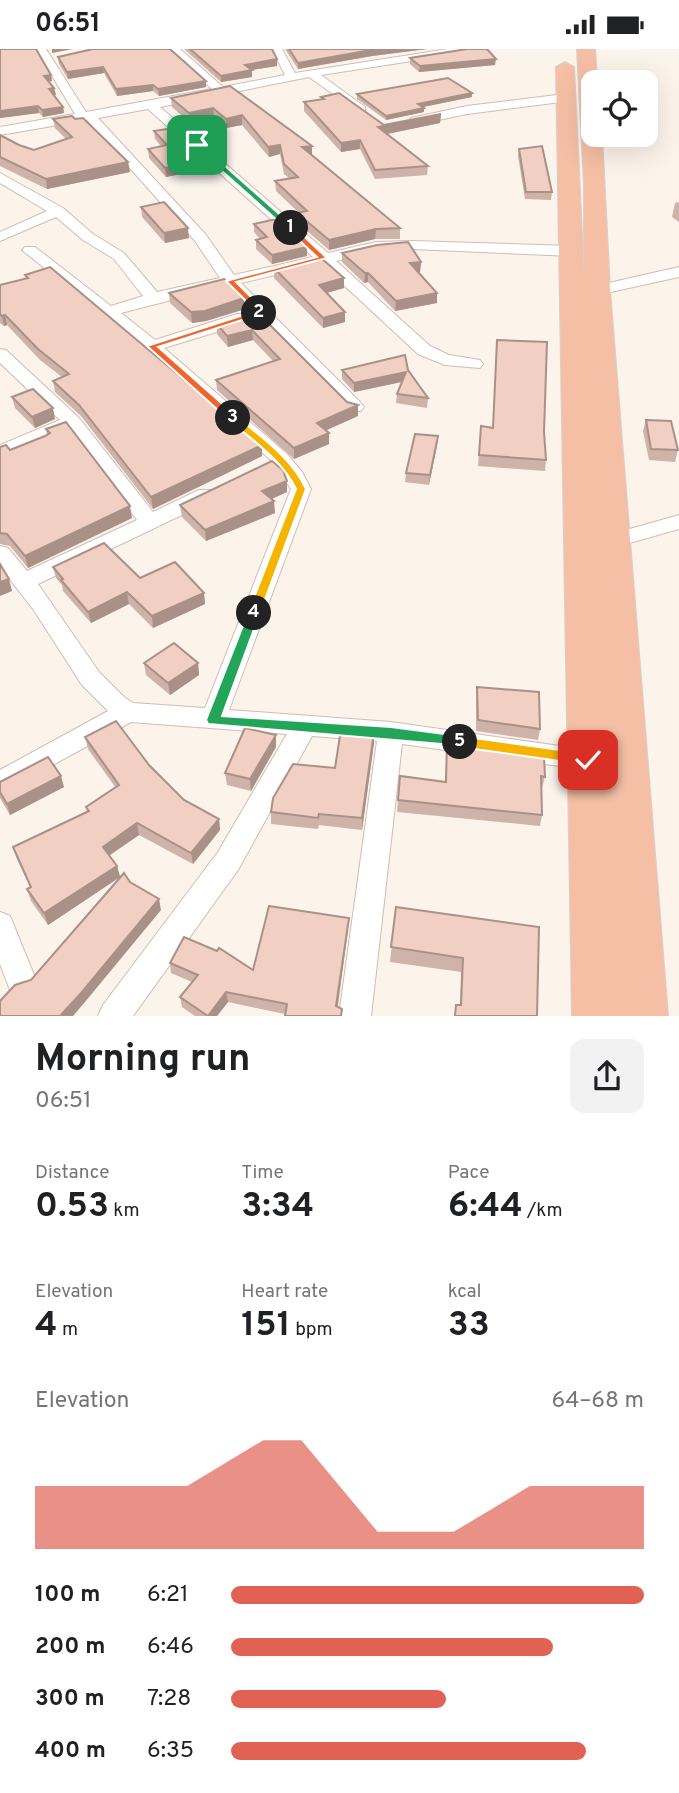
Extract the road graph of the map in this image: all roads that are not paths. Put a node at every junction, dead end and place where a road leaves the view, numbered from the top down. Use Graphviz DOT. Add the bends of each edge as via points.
graph roads {
  1 [pos="173,49"];
  2 [pos="277,49"];
  3 [pos="470,49"];
  4 [pos="565,49"];
  5 [pos="586,49"];
  6 [pos="420,53"];
  7 [pos="49,55"];
  8 [pos="311,73"];
  9 [pos="292,77"];
  10 [pos="222,92"];
  11 [pos="565,98"];
  12 [pos="151,105"];
  13 [pos="86,116"];
  14 [pos="373,119"];
  15 [pos="407,122"];
  16 [pos="0,131"];
  17 [pos="0,177"];
  18 [pos="58,211"];
  19 [pos="0,237"];
  20 [pos="30,250"];
  21 [pos="572,251"];
  22 [pos="323,258"];
  23 [pos="676,276"];
  24 [pos="230,281"];
  25 [pos="597,290"];
  26 [pos="153,298"];
  27 [pos="108,311"];
  28 [pos="262,312"];
  29 [pos="152,346"];
  30 [pos="424,350"];
  31 [pos="0,354"];
  32 [pos="399,356"];
  33 [pos="474,364"];
  34 [pos="350,369"];
  35 [pos="325,376"];
  36 [pos="355,407"];
  37 [pos="72,422"];
  38 [pos="0,452"];
  39 [pos="279,458"];
  40 [pos="256,470"];
  41 [pos="220,488"];
  42 [pos="679,522"];
  43 [pos="150,523"];
  44 [pos="612,541"];
  45 [pos="0,553"];
  46 [pos="23,582"];
  47 [pos="128,712"];
  48 [pos="213,720"];
  49 [pos="305,726"];
  50 [pos="391,732"];
  51 [pos="588,760"];
  52 [pos="0,783"];
  53 [pos="0,925"];
  54 [pos="21,980"];
  55 [pos="114,1016"];
  56 [pos="355,1016"];
  57 [pos="597,1016"];
  58 [pos="643,1016"];
  1 -- 10 [label="street"];
  2 -- 9 [label="street"];
  3 -- 6 [label="street"];
  4 -- 11 [label="highway"];
  5 -- 25 [label="highway"];
  6 -- 8 [label="street" via="355,61"];
  7 -- 13 [label="street"];
  8 -- 9 [label="street"];
  8 -- 14 [label="street"];
  9 -- 10 [label="street"];
  10 -- 12 [label="street"];
  11 -- 15 [label="street"];
  11 -- 21 [label="highway"];
  12 -- 13 [label="street"];
  12 -- 22 [label="street"];
  13 -- 16 [label="street"];
  13 -- 24 [label="street" via="201,238"];
  17 -- 18 [label="street"];
  18 -- 19 [label="street"];
  18 -- 26 [label="street" via="119,256"];
  20 -- 27 [label="street"];
  21 -- 22 [label="street" via="393,245"];
  21 -- 51 [label="highway"];
  22 -- 24 [label="street"];
  22 -- 30 [label="street"];
  23 -- 25 [label="street"];
  24 -- 26 [label="street"];
  24 -- 28 [label="street"];
  25 -- 44 [label="highway"];
  26 -- 27 [label="street"];
  27 -- 29 [label="street"];
  28 -- 29 [label="street"];
  28 -- 35 [label="street"];
  29 -- 39 [label="street"];
  30 -- 32 [label="street"];
  30 -- 33 [label="street" via="445,360"];
  31 -- 37 [label="street"];
  34 -- 35 [label="street"];
  35 -- 36 [label="street"];
  37 -- 38 [label="street"];
  37 -- 43 [label="street"];
  39 -- 40 [label="street"];
  39 -- 48 [label="street" via="301,489"];
  41 -- 43 [label="street"];
  42 -- 44 [label="street"];
  43 -- 46 [label="street"];
  44 -- 58 [label="highway"];
  45 -- 46 [label="street"];
  46 -- 47 [label="street" via="100,689"];
  47 -- 48 [label="street"];
  47 -- 52 [label="street"];
  48 -- 49 [label="street"];
  49 -- 50 [label="street"];
  49 -- 55 [label="street" via="228,861"];
  50 -- 51 [label="street"];
  50 -- 56 [label="street"];
  51 -- 57 [label="highway"];
  53 -- 54 [label="street"];
}
